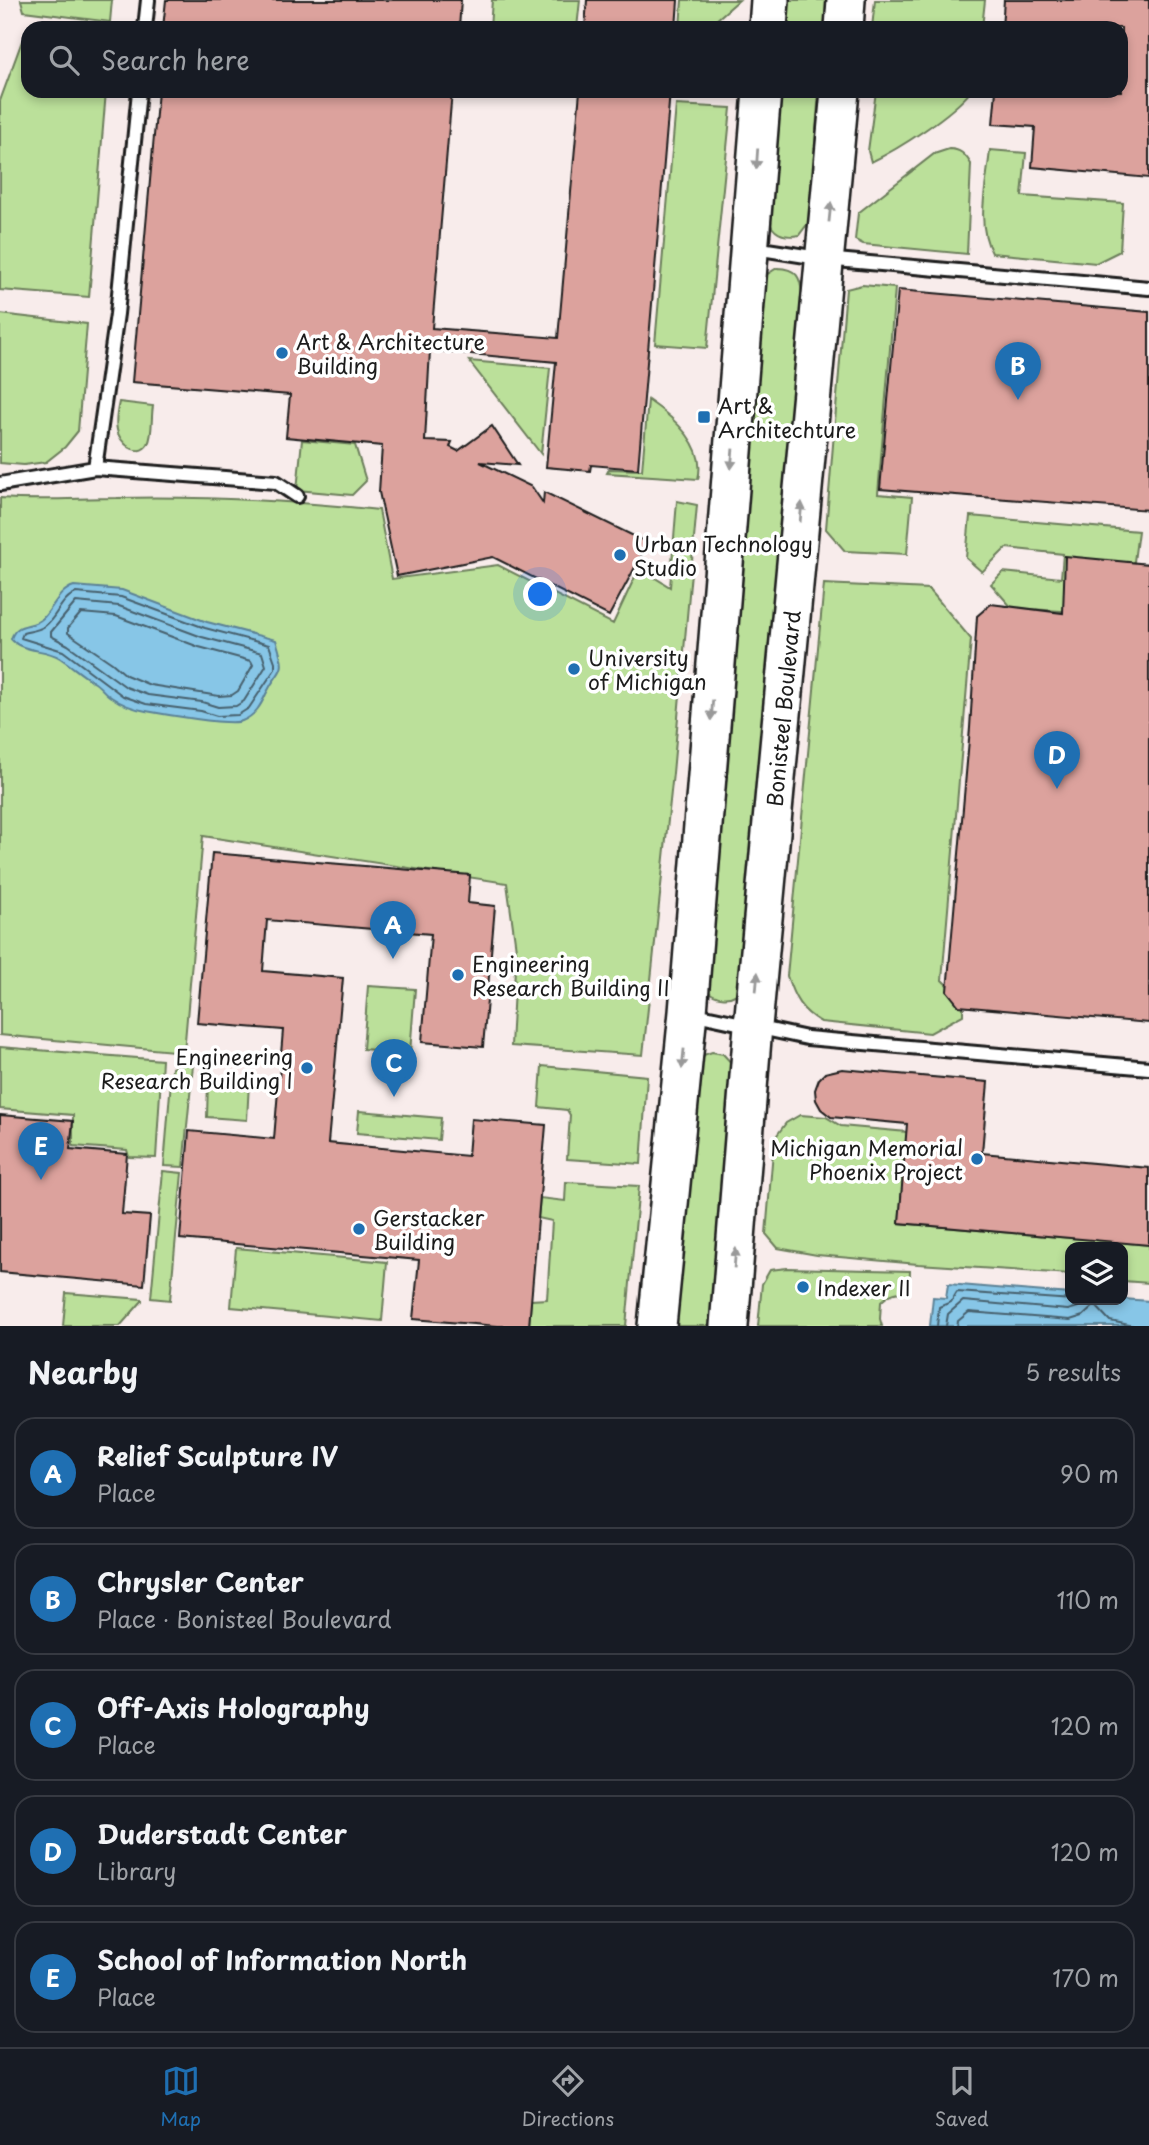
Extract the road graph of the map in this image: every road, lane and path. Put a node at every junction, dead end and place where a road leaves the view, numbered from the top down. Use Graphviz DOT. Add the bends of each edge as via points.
graph roads {
  1 [pos="148,0"];
  2 [pos="770,0"];
  3 [pos="846,0"];
  4 [pos="146,21"];
  5 [pos="768,21"];
  6 [pos="844,21"];
  7 [pos="138,98"];
  8 [pos="761,98"];
  9 [pos="839,98"];
  10 [pos="750,247"];
  11 [pos="825,258"];
  12 [pos="1149,288"];
  13 [pos="95,468"];
  14 [pos="0,484"];
  15 [pos="297,496"];
  16 [pos="688,1012"];
  17 [pos="753,1026"];
  18 [pos="1149,1068"];
  19 [pos="657,1326"];
  20 [pos="729,1326"];
  1 -- 4 [label="lane"];
  2 -- 5 [label="street"];
  3 -- 6 [label="street"];
  7 -- 13 [label="lane" via="117,314"];
  8 -- 10 [label="street, one-way"];
  11 -- 9 [label="street, Bonisteel Boulevard, one-way"];
  10 -- 11 [label="lane"];
  10 -- 16 [label="street, one-way"];
  11 -- 12 [label="lane"];
  17 -- 11 [label="street, Bonisteel Boulevard, one-way"];
  13 -- 14 [label="lane"];
  13 -- 15 [label="lane" via="276,482"];
  16 -- 17 [label="lane"];
  16 -- 19 [label="street, one-way"];
  17 -- 18 [label="lane" via="807,1038"];
  20 -- 17 [label="street, Bonisteel Boulevard, one-way"];
}
